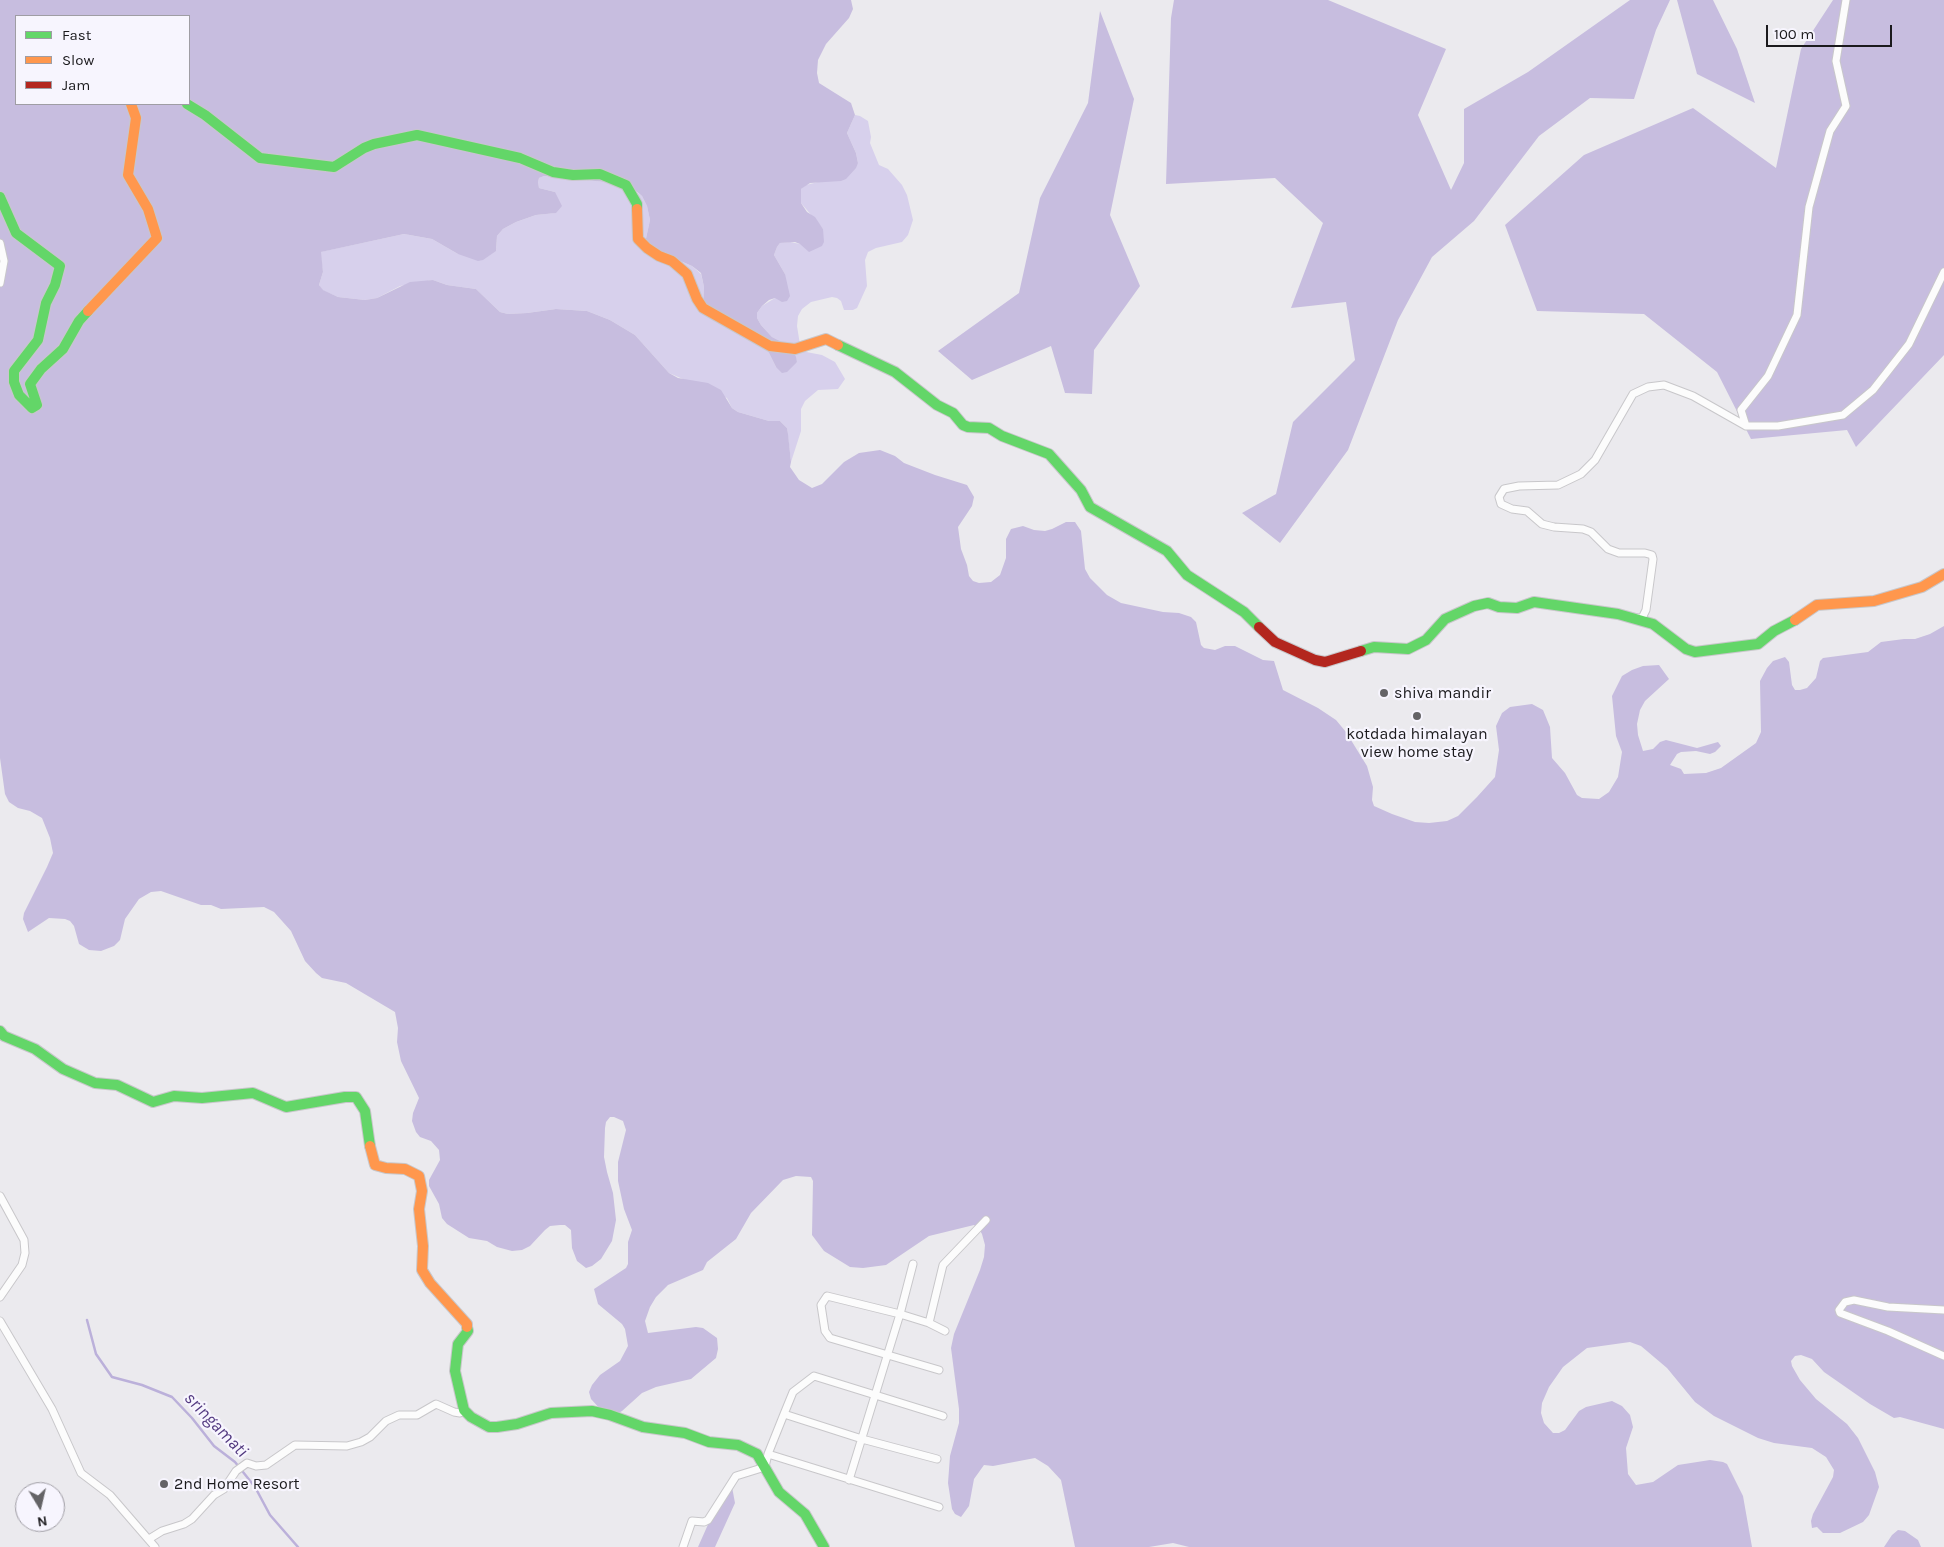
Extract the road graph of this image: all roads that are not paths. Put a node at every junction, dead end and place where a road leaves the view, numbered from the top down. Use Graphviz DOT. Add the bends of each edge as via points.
graph roads {
  1 [pos="1846,0"];
  2 [pos="131,105"];
  3 [pos="189,105"];
  4 [pos="0,197"];
  5 [pos="0,243"];
  6 [pos="1944,272"];
  7 [pos="0,283"];
  8 [pos="1746,426"];
  9 [pos="1944,574"];
  10 [pos="1632,618"];
  11 [pos="0,1031"];
  12 [pos="0,1196"];
  13 [pos="986,1220"];
  14 [pos="912,1264"];
  15 [pos="0,1297"];
  16 [pos="1944,1310"];
  17 [pos="900,1314"];
  18 [pos="0,1321"];
  19 [pos="929,1323"];
  20 [pos="945,1331"];
  21 [pos="888,1355"];
  22 [pos="1944,1356"];
  23 [pos="939,1370"];
  24 [pos="876,1394"];
  25 [pos="464,1410"];
  26 [pos="784,1414"];
  27 [pos="943,1416"];
  28 [pos="862,1439"];
  29 [pos="768,1454"];
  30 [pos="937,1459"];
  31 [pos="765,1467"];
  32 [pos="849,1480"];
  33 [pos="940,1507"];
  34 [pos="149,1539"];
  35 [pos="156,1547"];
  36 [pos="683,1547"];
  37 [pos="824,1547"];
  1 -- 8 [label="street" via="1836,61 1846,106 1830,131 1809,208 1798,315 1768,376 1741,410"];
  2 -- 4 [label="street" via="136,118 128,175 148,208 157,238 79,321 62,349 30,384 37,405 32,408 19,395 14,371 38,340 46,303 60,266 16,233"];
  3 -- 10 [label="street" via="260,158 334,167 374,144 417,135 520,158 553,172 600,174 626,185 636,204 638,239 687,274 703,308 770,346 795,349 826,339 895,372 937,405 953,413 963,425 989,428 1048,454 1081,490 1090,507 1167,551 1188,575 1244,612 1275,642 1315,660 1335,660 1374,647 1408,649 1426,640 1445,619 1488,603 1516,608 1534,602"];
  5 -- 7 [label="street" via="4,261"];
  6 -- 8 [label="street" via="1909,344 1873,390 1843,415 1778,426"];
  8 -- 10 [label="street" via="1679,390 1664,385 1648,387 1633,394 1594,460 1581,474 1558,485 1504,489 1501,504 1512,510 1528,511 1542,524 1583,529 1608,549 1652,556 1646,610 1642,618"];
  9 -- 10 [label="street" via="1922,587 1874,601 1817,604 1791,623 1774,630 1758,644 1696,652 1686,649 1653,624"];
  11 -- 25 [label="street" via="4,1036 35,1049 63,1069 95,1083 117,1085 153,1102 174,1096 202,1098 253,1093 286,1107 356,1097 365,1111 375,1164 405,1169 419,1176 422,1270 468,1324 468,1331 458,1344 455,1371"];
  12 -- 15 [label="street" via="24,1240 25,1253 22,1265"];
  13 -- 19 [label="street" via="943,1265"];
  14 -- 17 [label="street"];
  16 -- 22 [label="street" via="1854,1300 1845,1302 1839,1310"];
  17 -- 19 [label="street"];
  17 -- 21 [label="street"];
  17 -- 21 [label="street" via="827,1296 821,1305 825,1331 830,1338"];
  18 -- 34 [label="street" via="52,1409 82,1473 110,1495"];
  19 -- 20 [label="street"];
  21 -- 23 [label="street"];
  21 -- 24 [label="street"];
  24 -- 26 [label="street" via="814,1376 793,1392"];
  24 -- 27 [label="street"];
  24 -- 28 [label="street"];
  25 -- 31 [label="street" via="479,1423 497,1428 551,1413 592,1411 643,1427 738,1445 757,1454"];
  25 -- 34 [label="street" via="454,1412 436,1404 417,1416 398,1415 386,1421 361,1442 347,1446 295,1445 266,1465 247,1463 192,1519"];
  26 -- 28 [label="street"];
  26 -- 29 [label="street"];
  28 -- 30 [label="street"];
  28 -- 32 [label="street"];
  29 -- 31 [label="street"];
  29 -- 32 [label="street"];
  31 -- 36 [label="street" via="736,1476 708,1520 692,1521"];
  31 -- 37 [label="street" via="779,1492 805,1514"];
  32 -- 33 [label="street"];
  34 -- 35 [label="street"];
}
